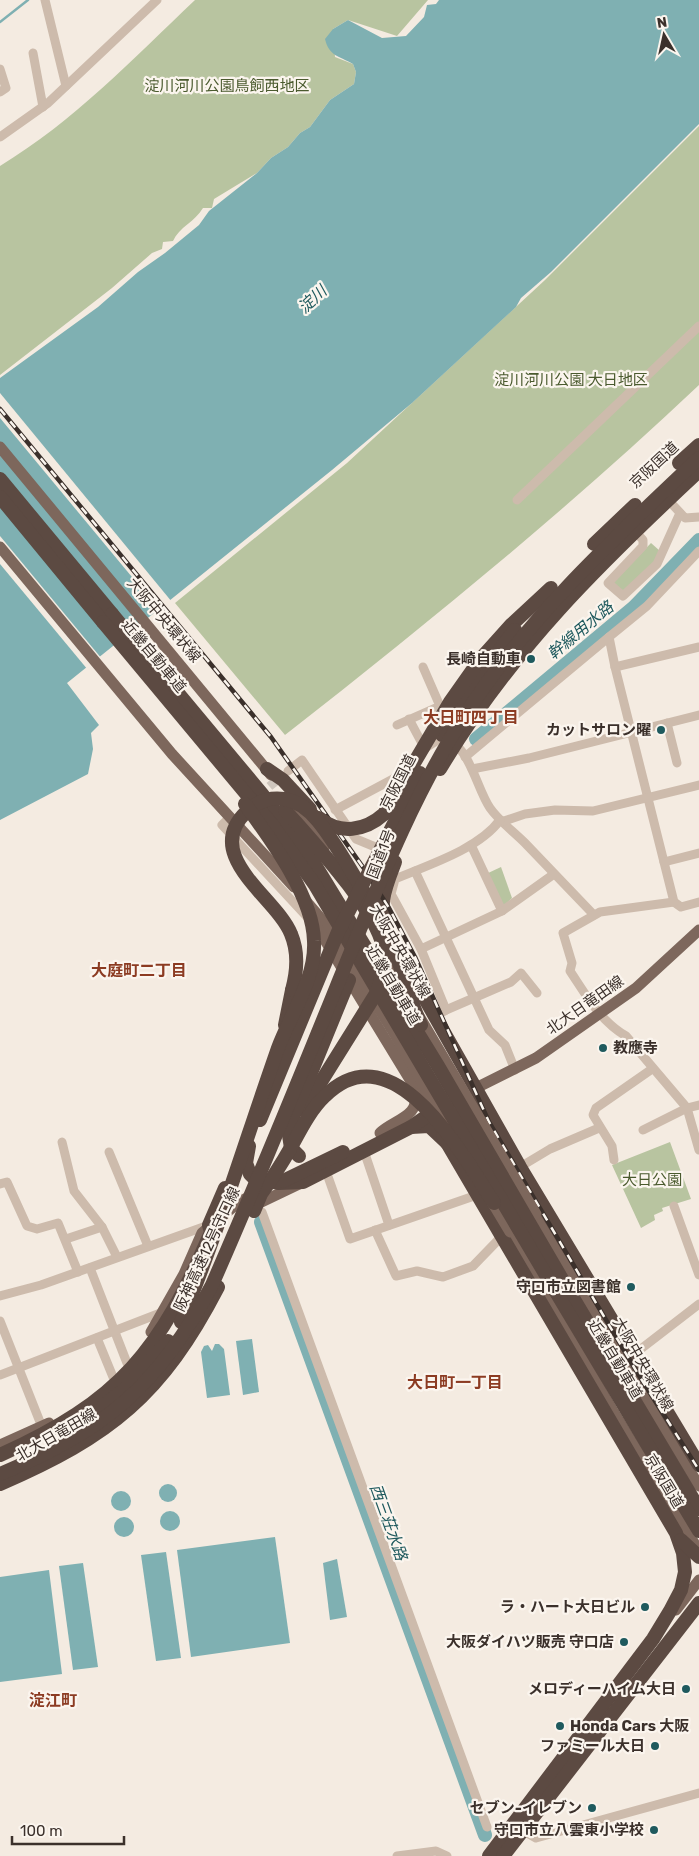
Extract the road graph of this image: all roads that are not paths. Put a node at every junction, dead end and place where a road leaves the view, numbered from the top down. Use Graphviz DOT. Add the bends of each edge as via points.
graph roads {
  1 [pos="45,0"];
  2 [pos="157,0"];
  3 [pos="33,54"];
  4 [pos="0,69"];
  5 [pos="66,86"];
  6 [pos="0,92"];
  7 [pos="43,107"];
  8 [pos="1,135"];
  9 [pos="699,326"];
  10 [pos="699,445"];
  11 [pos="0,447"];
  12 [pos="699,458"];
  13 [pos="699,470"];
  14 [pos="699,478"];
  15 [pos="0,479"];
  16 [pos="0,497"];
  17 [pos="673,498"];
  18 [pos="517,500"];
  19 [pos="680,513"];
  20 [pos="699,517"];
  21 [pos="639,526"];
  22 [pos="0,547"];
  23 [pos="699,551"];
  24 [pos="551,588"];
  25 [pos="609,637"];
  26 [pos="699,647"];
  27 [pos="130,653"];
  28 [pos="423,667"];
  29 [pos="615,667"];
  30 [pos="190,706"];
  31 [pos="440,706"];
  32 [pos="699,715"];
  33 [pos="409,719"];
  34 [pos="667,723"];
  35 [pos="397,725"];
  36 [pos="630,732"];
  37 [pos="441,738"];
  38 [pos="456,745"];
  39 [pos="425,749"];
  40 [pos="465,757"];
  41 [pos="677,763"];
  42 [pos="267,769"];
  43 [pos="472,769"];
  44 [pos="288,771"];
  45 [pos="699,784"];
  46 [pos="648,798"];
  47 [pos="335,810"];
  48 [pos="500,820"];
  49 [pos="314,821"];
  50 [pos="224,823"];
  51 [pos="395,834"];
  52 [pos="320,841"];
  53 [pos="471,845"];
  54 [pos="699,853"];
  55 [pos="397,856"];
  56 [pos="664,862"];
  57 [pos="276,865"];
  58 [pos="415,871"];
  59 [pos="554,874"];
  60 [pos="674,902"];
  61 [pos="699,902"];
  62 [pos="502,911"];
  63 [pos="594,915"];
  64 [pos="317,928"];
  65 [pos="699,930"];
  66 [pos="445,937"];
  67 [pos="421,949"];
  68 [pos="333,984"];
  69 [pos="537,993"];
  70 [pos="474,998"];
  71 [pos="423,999"];
  72 [pos="440,1013"];
  73 [pos="599,1014"];
  74 [pos="284,1033"];
  75 [pos="438,1066"];
  76 [pos="652,1069"];
  77 [pos="405,1070"];
  78 [pos="515,1070"];
  79 [pos="476,1088"];
  80 [pos="451,1101"];
  81 [pos="699,1105"];
  82 [pos="687,1108"];
  83 [pos="429,1112"];
  84 [pos="411,1127"];
  85 [pos="599,1128"];
  86 [pos="643,1130"];
  87 [pos="380,1132"];
  88 [pos="62,1142"];
  89 [pos="448,1144"];
  90 [pos="249,1146"];
  91 [pos="699,1150"];
  92 [pos="364,1151"];
  93 [pos="109,1152"];
  94 [pos="614,1160"];
  95 [pos="327,1164"];
  96 [pos="520,1167"];
  97 [pos="303,1182"];
  98 [pos="278,1183"];
  99 [pos="0,1184"];
  100 [pos="261,1194"];
  101 [pos="477,1195"];
  102 [pos="243,1205"];
  103 [pos="674,1206"];
  104 [pos="262,1212"];
  105 [pos="210,1224"];
  106 [pos="389,1225"];
  107 [pos="102,1227"];
  108 [pos="551,1228"];
  109 [pos="376,1230"];
  110 [pos="238,1232"];
  111 [pos="506,1234"];
  112 [pos="66,1239"];
  113 [pos="148,1246"];
  114 [pos="117,1257"];
  115 [pos="570,1266"];
  116 [pos="90,1268"];
  117 [pos="78,1272"];
  118 [pos="699,1275"];
  119 [pos="556,1292"];
  120 [pos="0,1296"];
  121 [pos="699,1304"];
  122 [pos="598,1306"];
  123 [pos="163,1312"];
  124 [pos="0,1321"];
  125 [pos="180,1322"];
  126 [pos="563,1324"];
  127 [pos="114,1331"];
  128 [pos="97,1338"];
  129 [pos="566,1339"];
  130 [pos="633,1355"];
  131 [pos="127,1363"];
  132 [pos="18,1368"];
  133 [pos="157,1372"];
  134 [pos="0,1375"];
  135 [pos="113,1377"];
  136 [pos="593,1385"];
  137 [pos="42,1427"];
  138 [pos="0,1445"];
  139 [pos="0,1455"];
  140 [pos="0,1464"];
  141 [pos="699,1465"];
  142 [pos="0,1474"];
  143 [pos="0,1482"];
  144 [pos="699,1486"];
  145 [pos="699,1500"];
  146 [pos="699,1509"];
  147 [pos="699,1531"];
  148 [pos="676,1533"];
  149 [pos="699,1542"];
  150 [pos="699,1551"];
  151 [pos="699,1557"];
  152 [pos="699,1580"];
  153 [pos="699,1603"];
  154 [pos="699,1613"];
  155 [pos="677,1631"];
  156 [pos="653,1639"];
  157 [pos="699,1793"];
  158 [pos="487,1827"];
  159 [pos="522,1830"];
  160 [pos="397,1856"];
  161 [pos="447,1856"];
  162 [pos="489,1856"];
  163 [pos="503,1856"];
  1 -- 5 [label="street"];
  2 -- 5 [label="street"];
  3 -- 7 [label="street"];
  4 -- 6 [label="street" via="6,88"];
  5 -- 7 [label="street"];
  7 -- 8 [label="street"];
  9 -- 18 [label="street"];
  10 -- 24 [label="highway, 京阪国道, bridge"];
  11 -- 42 [label="main road, 大阪中央環状線"];
  12 -- 51 [label="highway, 京阪国道, bridge" via="584,566 508,655 443,750"];
  13 -- 17 [label="highway, 国道1号"];
  14 -- 17 [label="street"];
  15 -- 30 [label="highway, 近畿自動車道, bridge"];
  16 -- 27 [label="highway, 近畿自動車道, bridge"];
  17 -- 19 [label="street"];
  17 -- 21 [label="highway, 国道1号"];
  19 -- 20 [label="street" via="685,518"];
  19 -- 21 [label="street" via="657,564 623,596 608,583 643,546"];
  21 -- 38 [label="highway, 国道1号" via="546,623 502,678"];
  22 -- 57 [label="main road" via="172,754"];
  23 -- 25 [label="street" via="647,606"];
  24 -- 49 [label="highway, bridge" via="476,664 384,814 369,825 353,829"];
  24 -- 51 [label="highway, 京阪国道, bridge" via="500,649 454,714 417,778"];
  25 -- 29 [label="street"];
  25 -- 40 [label="street"];
  26 -- 29 [label="street"];
  27 -- 74 [label="highway, bridge" via="147,681 253,815 277,851 306,907 314,933 313,957 302,994"];
  27 -- 119 [label="highway, 近畿自動車道, bridge" via="273,826 314,885"];
  28 -- 31 [label="street"];
  29 -- 36 [label="street"];
  30 -- 75 [label="highway, 近畿自動車道, bridge" via="309,855"];
  30 -- 100 [label="highway, bridge" via="244,762 342,878 374,924 383,948 383,972 377,992 286,1139"];
  31 -- 33 [label="street"];
  31 -- 37 [label="street" via="443,717"];
  32 -- 34 [label="street"];
  33 -- 35 [label="street"];
  33 -- 39 [label="street"];
  34 -- 36 [label="street"];
  34 -- 41 [label="street"];
  36 -- 43 [label="street"];
  36 -- 46 [label="street"];
  37 -- 38 [label="street"];
  37 -- 39 [label="street"];
  38 -- 40 [label="street"];
  38 -- 55 [label="highway, 国道1号" via="430,784"];
  39 -- 47 [label="street" via="393,779"];
  40 -- 43 [label="street"];
  42 -- 49 [label="highway" via="283,780"];
  43 -- 48 [label="street" via="489,806"];
  44 -- 47 [label="street" via="302,760"];
  45 -- 46 [label="street"];
  46 -- 48 [label="street" via="593,811 545,812"];
  46 -- 56 [label="street"];
  47 -- 55 [label="street" via="356,839"];
  48 -- 53 [label="street"];
  48 -- 59 [label="street"];
  49 -- 52 [label="main road, 大阪中央環状線"];
  49 -- 80 [label="main road" via="317,868 326,895"];
  50 -- 64 [label="street"];
  51 -- 68 [label="highway, bridge"];
  51 -- 90 [label="highway, 京阪国道, bridge" via="338,932"];
  51 -- 95 [label="highway, bridge" via="346,990 288,1129 291,1148 299,1156"];
  52 -- 71 [label="highway"];
  52 -- 108 [label="main road, 大阪中央環状線, bridge" via="536,1214"];
  53 -- 58 [label="street"];
  53 -- 62 [label="street"];
  54 -- 56 [label="street"];
  55 -- 71 [label="highway, 国道1号" via="383,893 382,915 388,933"];
  56 -- 60 [label="street"];
  57 -- 64 [label="main road"];
  57 -- 111 [label="main road, bridge" via="324,922 392,1028"];
  58 -- 66 [label="street"];
  58 -- 67 [label="street" via="395,879 391,894"];
  59 -- 62 [label="street"];
  59 -- 63 [label="street"];
  60 -- 61 [label="street" via="680,908"];
  60 -- 63 [label="street"];
  62 -- 66 [label="street"];
  63 -- 73 [label="street" via="563,933 572,963 570,972"];
  64 -- 77 [label="main road"];
  65 -- 73 [label="main road, 北大日竜田線" via="648,978"];
  66 -- 67 [label="street"];
  66 -- 70 [label="street"];
  67 -- 72 [label="street"];
  68 -- 125 [label="highway, 阪神高速12号守口線, bridge" via="211,1264"];
  68 -- 133 [label="highway, 阪神高速12号守口線, bridge" via="212,1285 196,1315"];
  69 -- 70 [label="street" via="520,973 511,982"];
  70 -- 72 [label="street"];
  70 -- 78 [label="street" via="488,1030 505,1044"];
  71 -- 72 [label="highway, 国道1号"];
  72 -- 79 [label="highway, 国道1号"];
  73 -- 76 [label="street" via="612,1028 626,1036"];
  73 -- 78 [label="main road, 北大日竜田線"];
  74 -- 75 [label="highway, bridge" via="296,968 295,944 283,919 240,869 233,847 236,827 243,815 258,803 278,798 304,806 318,821 381,918"];
  74 -- 125 [label="highway, bridge" via="231,1180 218,1229"];
  75 -- 146 [label="highway, 近畿自動車道, bridge"];
  76 -- 82 [label="street"];
  76 -- 85 [label="street" via="596,1108 593,1115"];
  77 -- 83 [label="main road"];
  77 -- 87 [label="main road" via="416,1097 415,1106"];
  78 -- 79 [label="main road, 北大日竜田線"];
  79 -- 80 [label="highway, 京阪国道"];
  79 -- 96 [label="highway"];
  80 -- 83 [label="highway, 京阪国道"];
  81 -- 82 [label="street"];
  82 -- 86 [label="street"];
  82 -- 91 [label="street"];
  83 -- 84 [label="highway, 京阪国道"];
  83 -- 87 [label="highway, 京阪国道"];
  83 -- 89 [label="highway, 京阪国道"];
  84 -- 89 [label="highway" via="428,1126"];
  84 -- 92 [label="highway, 京阪国道"];
  85 -- 94 [label="street" via="610,1143"];
  85 -- 96 [label="street" via="550,1149"];
  87 -- 95 [label="highway, 京阪国道"];
  88 -- 107 [label="street" via="74,1191"];
  89 -- 101 [label="highway, 京阪国道"];
  90 -- 98 [label="highway, 京阪国道" via="246,1163 250,1174 262,1181"];
  90 -- 105 [label="highway" via="222,1193"];
  92 -- 95 [label="highway, 京阪国道"];
  92 -- 106 [label="street"];
  93 -- 113 [label="street"];
  95 -- 97 [label="highway, 京阪国道"];
  95 -- 98 [label="highway, 京阪国道"];
  95 -- 109 [label="street" via="350,1239"];
  96 -- 108 [label="highway"];
  97 -- 98 [label="highway, 京阪国道"];
  97 -- 102 [label="main road"];
  98 -- 102 [label="main road"];
  99 -- 112 [label="street" via="7,1182 27,1226 37,1229 58,1223"];
  100 -- 119 [label="highway, bridge" via="324,1097 353,1079 383,1079 411,1094 434,1116"];
  100 -- 133 [label="highway, bridge" via="231,1263 200,1318 181,1347"];
  101 -- 106 [label="street"];
  101 -- 111 [label="highway, 京阪国道"];
  102 -- 105 [label="main road"];
  102 -- 110 [label="main road, 北大日竜田線"];
  103 -- 118 [label="street"];
  104 -- 158 [label="street"];
  105 -- 113 [label="street"];
  105 -- 123 [label="main road, 北大日竜田線" via="202,1233"];
  105 -- 139 [label="highway" via="211,1232 192,1276 154,1342 120,1381 71,1419"];
  106 -- 109 [label="street"];
  107 -- 112 [label="street"];
  107 -- 114 [label="street"];
  108 -- 115 [label="main road, 大阪中央環状線"];
  108 -- 122 [label="highway"];
  109 -- 111 [label="street" via="396,1276 417,1271 443,1277 474,1266"];
  110 -- 143 [label="main road, 北大日竜田線" via="199,1320 168,1364 133,1401 105,1425 72,1446"];
  110 -- 143 [label="highway" via="223,1277 205,1312 176,1358 136,1403 73,1450"];
  111 -- 126 [label="main road"];
  111 -- 129 [label="highway, 京阪国道"];
  112 -- 117 [label="street"];
  113 -- 114 [label="street"];
  114 -- 116 [label="street"];
  115 -- 122 [label="main road, 大阪中央環状線"];
  115 -- 145 [label="main road" via="599,1334"];
  116 -- 117 [label="street"];
  116 -- 127 [label="street"];
  117 -- 120 [label="street"];
  119 -- 147 [label="highway, 近畿自動車道"];
  121 -- 130 [label="street"];
  122 -- 130 [label="highway"];
  122 -- 144 [label="main road, 大阪中央環状線" via="644,1397"];
  123 -- 127 [label="street"];
  123 -- 131 [label="main road, 北大日竜田線"];
  124 -- 132 [label="street"];
  125 -- 140 [label="highway, 阪神高速12号守口線, bridge" via="149,1365 102,1408 63,1434"];
  126 -- 129 [label="main road"];
  126 -- 149 [label="main road" via="602,1378"];
  127 -- 128 [label="street"];
  127 -- 131 [label="street"];
  128 -- 132 [label="street"];
  128 -- 135 [label="street"];
  129 -- 136 [label="highway, 京阪国道"];
  129 -- 136 [label="main road"];
  130 -- 141 [label="highway"];
  131 -- 135 [label="main road, 北大日竜田線"];
  132 -- 134 [label="street"];
  132 -- 137 [label="street"];
  133 -- 142 [label="highway, 阪神高速12号守口線, bridge" via="125,1402 84,1432 50,1452"];
  135 -- 137 [label="main road, 北大日竜田線" via="68,1412"];
  136 -- 148 [label="highway, 京阪国道"];
  136 -- 150 [label="main road" via="614,1413"];
  137 -- 138 [label="main road, 北大日竜田線"];
  148 -- 151 [label="highway"];
  148 -- 156 [label="highway, 京阪国道" via="684,1562 684,1580 677,1599"];
  152 -- 156 [label="main road"];
  153 -- 155 [label="highway"];
  154 -- 155 [label="highway"];
  155 -- 159 [label="highway"];
  156 -- 162 [label="highway, 京阪国道"];
  157 -- 159 [label="street" via="536,1838"];
  159 -- 163 [label="highway"];
  160 -- 161 [label="street" via="436,1851"];
}
